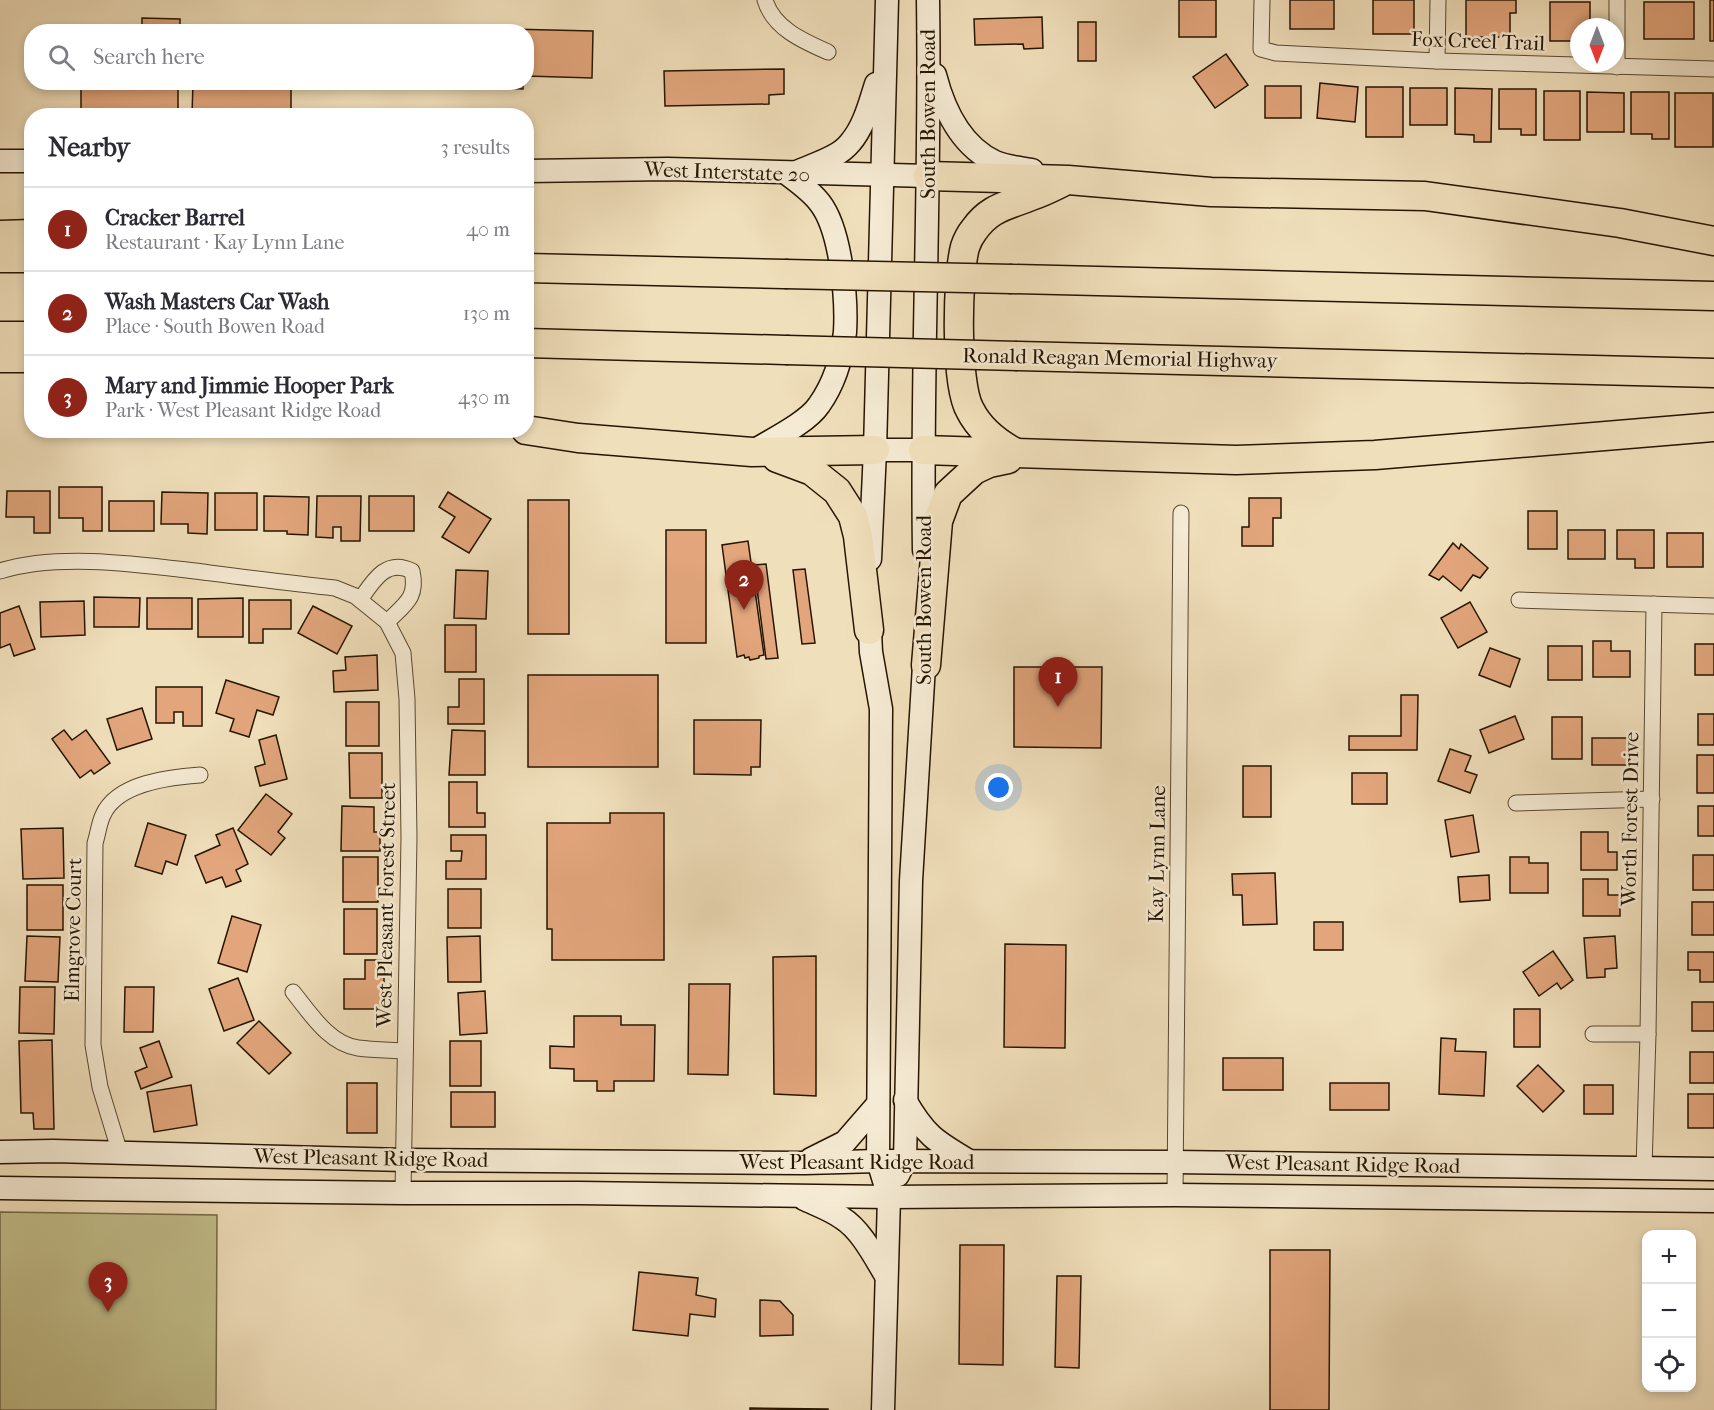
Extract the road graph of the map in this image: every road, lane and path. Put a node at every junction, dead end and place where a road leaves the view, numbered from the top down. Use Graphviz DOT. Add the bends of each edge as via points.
graph roads {
  1 [pos="765,0"];
  2 [pos="887,0"];
  3 [pos="928,0"];
  4 [pos="1262,0"];
  5 [pos="1438,0"];
  6 [pos="1617,0"];
  7 [pos="1617,18"];
  8 [pos="828,52"];
  9 [pos="929,52"];
  10 [pos="1437,62"];
  11 [pos="884,63"];
  12 [pos="1570,66"];
  13 [pos="1624,67"];
  14 [pos="1714,69"];
  15 [pos="0,161"];
  16 [pos="24,161"];
  17 [pos="534,171"];
  18 [pos="789,173"];
  19 [pos="881,176"];
  20 [pos="928,176"];
  21 [pos="1068,180"];
  22 [pos="24,234"];
  23 [pos="0,235"];
  24 [pos="1714,241"];
  25 [pos="0,258"];
  26 [pos="24,258"];
  27 [pos="534,268"];
  28 [pos="1714,296"];
  29 [pos="0,336"];
  30 [pos="24,336"];
  31 [pos="534,343"];
  32 [pos="0,358"];
  33 [pos="24,358"];
  34 [pos="1714,373"];
  35 [pos="1714,427"];
  36 [pos="534,431"];
  37 [pos="875,450"];
  38 [pos="923,450"];
  39 [pos="752,452"];
  40 [pos="1016,453"];
  41 [pos="1057,456"];
  42 [pos="1181,513"];
  43 [pos="0,571"];
  44 [pos="360,600"];
  45 [pos="1519,600"];
  46 [pos="1654,604"];
  47 [pos="1714,606"];
  48 [pos="387,622"];
  49 [pos="869,630"];
  50 [pos="926,665"];
  51 [pos="200,775"];
  52 [pos="1652,799"];
  53 [pos="1516,803"];
  54 [pos="912,864"];
  55 [pos="880,869"];
  56 [pos="293,992"];
  57 [pos="1593,1034"];
  58 [pos="1648,1034"];
  59 [pos="405,1051"];
  60 [pos="905,1100"];
  61 [pos="878,1104"];
  62 [pos="0,1152"];
  63 [pos="120,1153"];
  64 [pos="405,1160"];
  65 [pos="878,1161"];
  66 [pos="905,1161"];
  67 [pos="970,1161"];
  68 [pos="677,1162"];
  69 [pos="1174,1162"];
  70 [pos="805,1163"];
  71 [pos="1644,1168"];
  72 [pos="1714,1169"];
  73 [pos="0,1188"];
  74 [pos="403,1193"];
  75 [pos="579,1193"];
  76 [pos="1175,1195"];
  77 [pos="794,1196"];
  78 [pos="889,1197"];
  79 [pos="1714,1201"];
  80 [pos="885,1274"];
  81 [pos="883,1410"];
  1 -- 8 [label="street" via="768,12 799,39"];
  2 -- 11 [label="main road, South Bowen Road"];
  3 -- 9 [label="main road, South Bowen Road"];
  4 -- 10 [label="street, Fox Creel Trail" via="1262,49"];
  5 -- 10 [label="street"];
  6 -- 7 [label="street"];
  9 -- 20 [label="main road, South Bowen Road"];
  9 -- 21 [label="main road" via="940,94 956,130 996,162"];
  10 -- 12 [label="street, Fox Creel Trail"];
  11 -- 18 [label="main road" via="863,122 850,144 836,154"];
  11 -- 19 [label="main road, South Bowen Road"];
  13 -- 14 [label="street, Fox Creel Trail"];
  15 -- 16 [label="main road"];
  17 -- 18 [label="main road, West Interstate 20"];
  18 -- 19 [label="main road, West Interstate 20"];
  18 -- 39 [label="main road" via="821,204 831,226 845,299 845,333 834,379 818,407"];
  19 -- 20 [label="main road, West Interstate 20"];
  19 -- 37 [label="main road, South Bowen Road"];
  20 -- 21 [label="highway"];
  20 -- 38 [label="main road, South Bowen Road"];
  21 -- 24 [label="highway" via="1212,192 1425,196"];
  21 -- 40 [label="highway" via="987,214 965,246 959,363 963,396 984,430"];
  22 -- 23 [label="highway"];
  25 -- 26 [label="highway"];
  27 -- 28 [label="highway, bridge"];
  29 -- 30 [label="highway"];
  31 -- 34 [label="highway, Ronald Reagan Memorial Highway, bridge"];
  32 -- 33 [label="highway"];
  35 -- 41 [label="highway" via="1375,455 1236,460"];
  36 -- 39 [label="highway"];
  37 -- 38 [label="main road"];
  37 -- 39 [label="highway"];
  37 -- 49 [label="main road, South Bowen Road"];
  38 -- 40 [label="highway"];
  38 -- 50 [label="main road, South Bowen Road"];
  39 -- 49 [label="highway" via="812,471 837,491 854,516"];
  40 -- 41 [label="highway"];
  41 -- 50 [label="highway" via="989,463 964,477 948,494 938,521"];
  42 -- 69 [label="street, Kay Lynn Lane"];
  43 -- 44 [label="street" via="48,563 119,562 335,588"];
  44 -- 48 [label="street"];
  44 -- 48 [label="street" via="381,573 394,567 412,572 414,593"];
  45 -- 46 [label="street"];
  46 -- 47 [label="street"];
  46 -- 52 [label="street, Worth Forest Drive"];
  48 -- 59 [label="street, West Pleasant Forest Street" via="403,653 407,699"];
  49 -- 55 [label="main road, South Bowen Road" via="881,709"];
  50 -- 54 [label="main road, South Bowen Road"];
  51 -- 63 [label="street, Elmgrove Court" via="164,778 121,794 104,813 95,843 93,1045 100,1087"];
  52 -- 53 [label="street"];
  52 -- 58 [label="street, Worth Forest Drive"];
  54 -- 55 [label="main road"];
  54 -- 60 [label="main road, South Bowen Road"];
  55 -- 61 [label="main road, South Bowen Road"];
  56 -- 59 [label="street" via="333,1038 356,1048"];
  57 -- 58 [label="street"];
  58 -- 71 [label="street, Worth Forest Drive"];
  59 -- 64 [label="street, West Pleasant Forest Street"];
  60 -- 66 [label="main road, South Bowen Road"];
  60 -- 67 [label="main road" via="930,1136"];
  61 -- 65 [label="main road, South Bowen Road"];
  61 -- 70 [label="main road" via="845,1142"];
  62 -- 63 [label="main road, West Pleasant Ridge Road"];
  63 -- 64 [label="main road, West Pleasant Ridge Road"];
  64 -- 68 [label="main road, West Pleasant Ridge Road"];
  64 -- 74 [label="street, West Pleasant Forest Street"];
  65 -- 66 [label="main road, West Pleasant Ridge Road"];
  65 -- 70 [label="main road, West Pleasant Ridge Road"];
  65 -- 78 [label="main road, South Bowen Road"];
  66 -- 67 [label="main road, West Pleasant Ridge Road"];
  66 -- 78 [label="main road, South Bowen Road"];
  67 -- 69 [label="main road, West Pleasant Ridge Road"];
  68 -- 70 [label="main road, West Pleasant Ridge Road"];
  68 -- 75 [label="main road" via="656,1176 591,1178"];
  69 -- 71 [label="main road, West Pleasant Ridge Road"];
  69 -- 76 [label="street, Kay Lynn Lane"];
  71 -- 72 [label="main road, West Pleasant Ridge Road"];
  73 -- 74 [label="main road, West Pleasant Ridge Road"];
  74 -- 75 [label="main road, West Pleasant Ridge Road"];
  75 -- 77 [label="main road, West Pleasant Ridge Road"];
  76 -- 78 [label="main road, West Pleasant Ridge Road"];
  76 -- 79 [label="main road, West Pleasant Ridge Road"];
  77 -- 78 [label="main road, West Pleasant Ridge Road"];
  77 -- 80 [label="main road" via="844,1219"];
  78 -- 80 [label="main road, South Bowen Road"];
  80 -- 81 [label="main road, South Bowen Road"];
}
